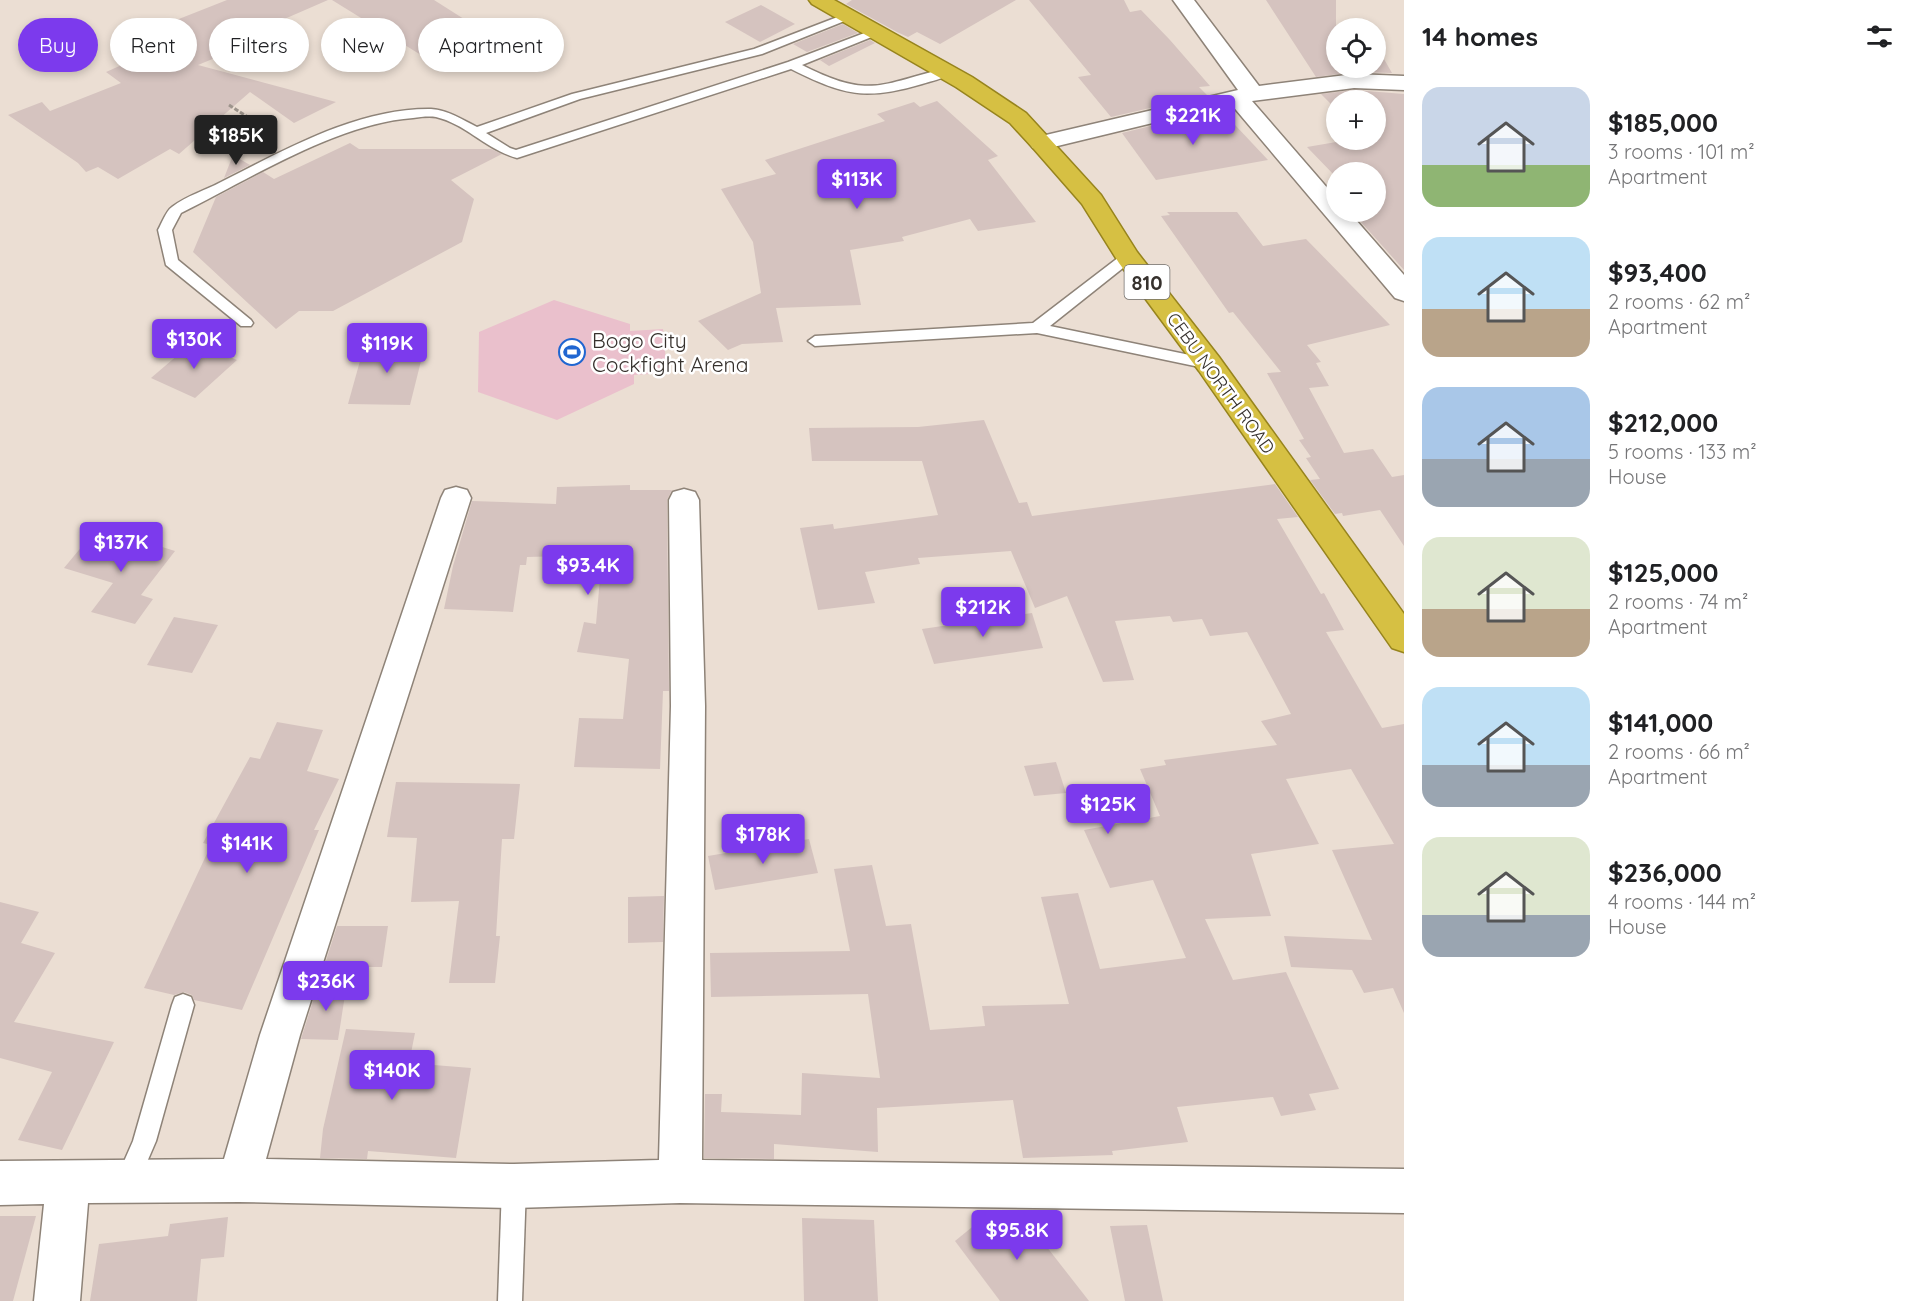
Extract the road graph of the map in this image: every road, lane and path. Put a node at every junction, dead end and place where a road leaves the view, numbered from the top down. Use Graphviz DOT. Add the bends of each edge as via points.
graph roads {
  1 [pos="819,0"];
  2 [pos="1183,0"];
  3 [pos="848,16"];
  4 [pos="875,32"];
  5 [pos="792,65"];
  6 [pos="946,72"];
  7 [pos="1404,83"];
  8 [pos="688,84"];
  9 [pos="1245,95"];
  10 [pos="229,105"];
  11 [pos="477,132"];
  12 [pos="1041,143"];
  13 [pos="296,152"];
  14 [pos="1128,257"];
  15 [pos="1404,292"];
  16 [pos="246,323"];
  17 [pos="1037,328"];
  18 [pos="815,341"];
  19 [pos="1209,364"];
  20 [pos="456,498"];
  21 [pos="684,500"];
  22 [pos="1404,639"];
  23 [pos="183,1005"];
  24 [pos="239,1180"];
  25 [pos="680,1181"];
  26 [pos="128,1182"];
  27 [pos="0,1183"];
  28 [pos="68,1183"];
  29 [pos="514,1185"];
  30 [pos="1404,1191"];
  31 [pos="57,1301"];
  32 [pos="510,1301"];
  1 -- 3 [label="highway, CEBU NORTH ROAD / 810"];
  2 -- 9 [label="street"];
  3 -- 4 [label="highway, CEBU NORTH ROAD / 810"];
  3 -- 8 [label="lane" via="747,55"];
  4 -- 5 [label="lane"];
  4 -- 6 [label="highway, CEBU NORTH ROAD / 810"];
  5 -- 6 [label="lane" via="843,88 867,91 897,88"];
  5 -- 8 [label="lane"];
  6 -- 12 [label="highway, CEBU NORTH ROAD / 810" via="1018,118"];
  7 -- 9 [label="street" via="1355,80"];
  8 -- 11 [label="lane" via="603,88 510,117"];
  8 -- 11 [label="lane" via="517,154 505,151"];
  9 -- 12 [label="street"];
  9 -- 15 [label="street"];
  10 -- 13 [label="path" via="263,125"];
  11 -- 13 [label="lane" via="434,113 396,115 324,138"];
  12 -- 14 [label="highway, CEBU NORTH ROAD / 810" via="1092,200"];
  13 -- 16 [label="lane" via="176,210 165,230 171,262"];
  14 -- 17 [label="lane"];
  14 -- 19 [label="highway, CEBU NORTH ROAD / 810"];
  17 -- 18 [label="lane"];
  17 -- 19 [label="lane"];
  19 -- 22 [label="highway, CEBU NORTH ROAD / 810"];
  20 -- 24 [label="street" via="280,1035"];
  21 -- 25 [label="street" via="688,706"];
  23 -- 26 [label="lane" via="144,1141"];
  24 -- 26 [label="street"];
  24 -- 29 [label="street"];
  25 -- 29 [label="street"];
  25 -- 30 [label="street"];
  26 -- 28 [label="street"];
  27 -- 28 [label="street"];
  28 -- 31 [label="street"];
  29 -- 32 [label="lane"];
}
